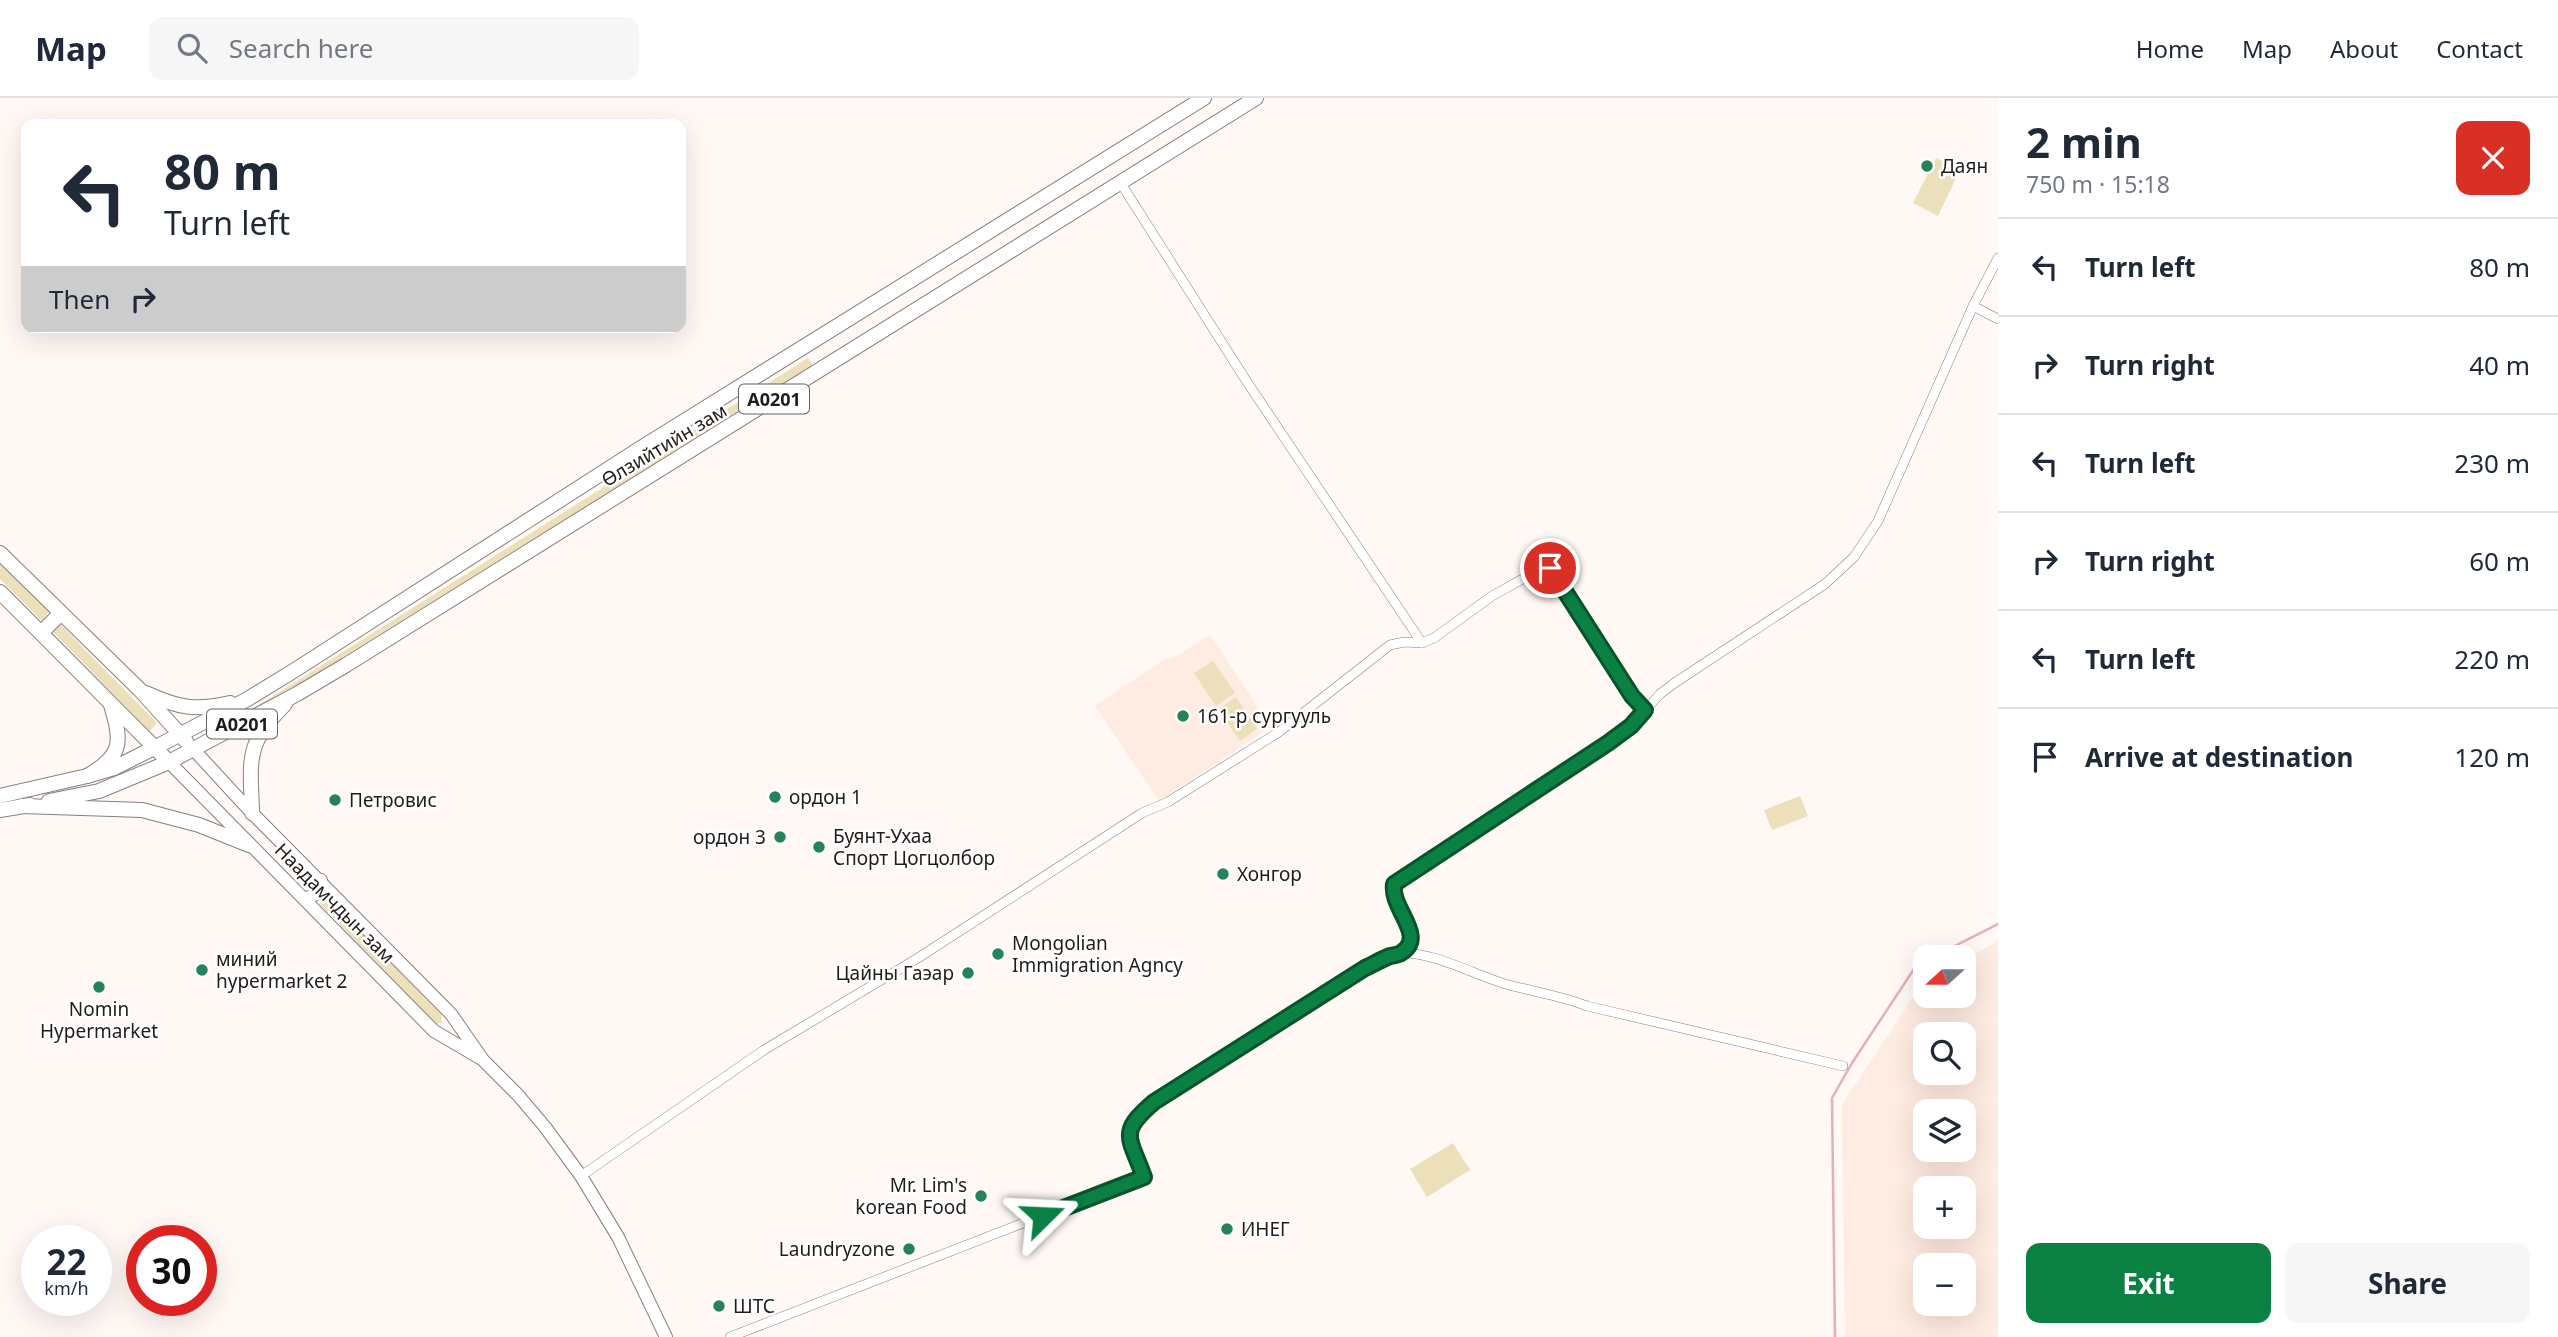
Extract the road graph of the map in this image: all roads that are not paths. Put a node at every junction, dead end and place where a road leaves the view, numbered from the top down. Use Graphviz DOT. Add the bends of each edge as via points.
graph roads {
  1 [pos="1204,98"];
  2 [pos="1256,98"];
  3 [pos="1120,182"];
  4 [pos="1998,258"];
  5 [pos="1973,306"];
  6 [pos="1998,319"];
  7 [pos="0,554"];
  8 [pos="0,592"];
  9 [pos="61,613"];
  10 [pos="41,632"];
  11 [pos="1422,643"];
  12 [pos="140,690"];
  13 [pos="290,697"];
  14 [pos="109,700"];
  15 [pos="246,700"];
  16 [pos="1645,710"];
  17 [pos="181,735"];
  18 [pos="156,747"];
  19 [pos="194,750"];
  20 [pos="169,762"];
  21 [pos="87,776"];
  22 [pos="0,796"];
  23 [pos="22,806"];
  24 [pos="0,810"];
  25 [pos="252,813"];
  26 [pos="249,845"];
  27 [pos="321,880"];
  28 [pos="333,892"];
  29 [pos="305,899"];
  30 [pos="315,909"];
  31 [pos="1401,953"];
  32 [pos="483,1060"];
  33 [pos="1843,1066"];
  34 [pos="581,1176"];
  35 [pos="666,1337"];
  36 [pos="730,1337"];
  1 -- 15 [label="main road, Өлзийтийн зам / A0201"];
  2 -- 3 [label="main road, Өлзийтийн зам / A0201"];
  3 -- 11 [label="street"];
  3 -- 13 [label="main road, Өлзийтийн зам / A0201"];
  4 -- 5 [label="street"];
  5 -- 6 [label="street"];
  5 -- 16 [label="street" via="1878,521 1854,557 1825,584 1673,684"];
  7 -- 9 [label="main road"];
  8 -- 10 [label="main road"];
  9 -- 10 [label="main road"];
  9 -- 12 [label="main road"];
  10 -- 14 [label="main road"];
  11 -- 16 [label="street" via="1492,596 1550,568"];
  11 -- 34 [label="street" via="1390,645 1279,732 764,1050"];
  12 -- 15 [label="main road" via="188,708"];
  12 -- 17 [label="main road"];
  13 -- 19 [label="main road, Өлзийтийн зам / A0201"];
  13 -- 25 [label="main road" via="261,733 253,751"];
  14 -- 18 [label="main road"];
  14 -- 21 [label="main road" via="118,742 107,765"];
  15 -- 17 [label="main road, Өлзийтийн зам / A0201"];
  16 -- 31 [label="street" via="1608,743 1394,884 1395,904 1410,927 1410,941"];
  17 -- 18 [label="main road, Өлзийтийн зам"];
  17 -- 19 [label="main road"];
  18 -- 20 [label="main road"];
  18 -- 21 [label="main road, Өлзийтийн зам"];
  19 -- 20 [label="main road, Өлзийтийн зам"];
  19 -- 25 [label="main road, Наадамчдын зам"];
  20 -- 23 [label="main road, Өлзийтийн зам" via="99,791"];
  20 -- 26 [label="main road, Наадамчдын зам"];
  21 -- 22 [label="main road, Өлзийтийн зам"];
  23 -- 24 [label="main road"];
  23 -- 26 [label="main road" via="142,810"];
  25 -- 27 [label="main road, Наадамчдын зам"];
  26 -- 29 [label="main road, Наадамчдын зам"];
  27 -- 28 [label="main road, Наадамчдын зам"];
  27 -- 29 [label="main road" via="316,894"];
  28 -- 30 [label="main road" via="320,898"];
  28 -- 32 [label="main road, Наадамчдын зам" via="451,1014"];
  29 -- 30 [label="main road, Наадамчдын зам"];
  30 -- 32 [label="main road, Наадамчдын зам" via="434,1031"];
  31 -- 33 [label="street" via="1434,958 1508,985 1587,1006"];
  31 -- 36 [label="street" via="1365,968 1154,1102 1133,1120 1130,1141 1144,1177"];
  32 -- 34 [label="main road, Наадамчдын зам" via="525,1103"];
  34 -- 35 [label="main road, Наадамчдын зам" via="618,1237"];
}
